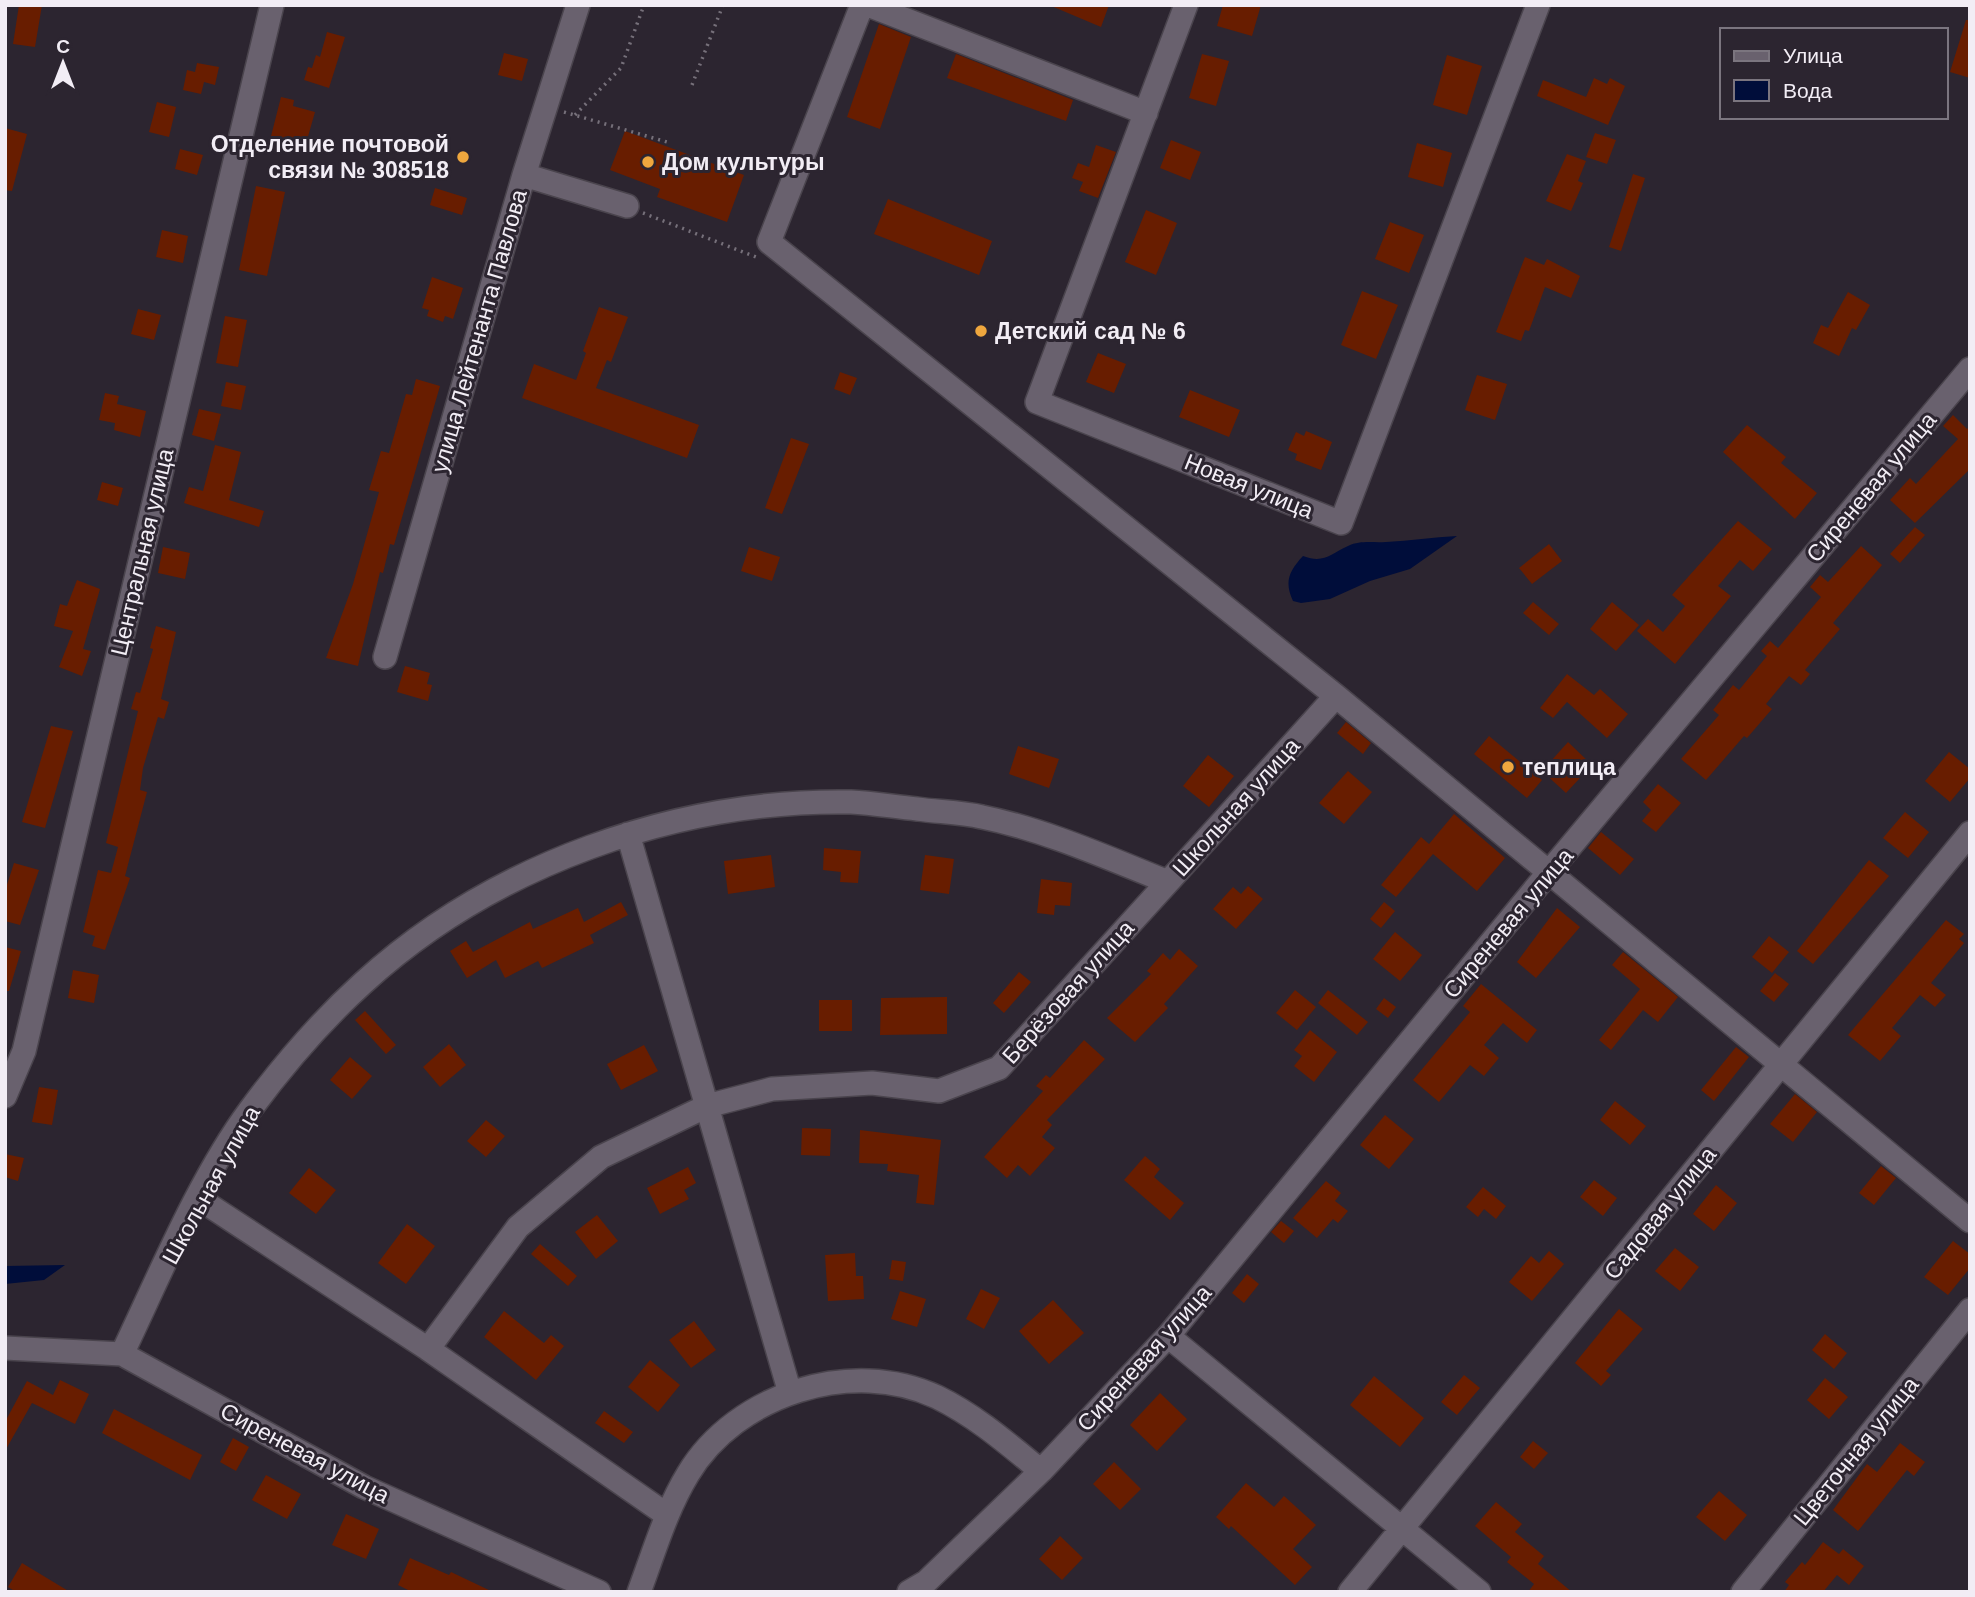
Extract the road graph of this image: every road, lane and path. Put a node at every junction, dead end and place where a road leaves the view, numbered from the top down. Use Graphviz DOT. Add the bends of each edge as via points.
graph roads {
  1 [pos="272,5"];
  2 [pos="579,5"];
  3 [pos="644,5"];
  4 [pos="723,5"];
  5 [pos="862,5"];
  6 [pos="868,5"];
  7 [pos="1186,5"];
  8 [pos="1538,5"];
  9 [pos="692,85"];
  10 [pos="545,106"];
  11 [pos="1146,113"];
  12 [pos="575,115"];
  13 [pos="667,142"];
  14 [pos="524,175"];
  15 [pos="626,206"];
  16 [pos="773,246"];
  17 [pos="1970,369"];
  18 [pos="385,657"];
  19 [pos="1336,696"];
  20 [pos="1970,833"];
  21 [pos="628,834"];
  22 [pos="1549,872"];
  23 [pos="1168,882"];
  24 [pos="1781,1064"];
  25 [pos="5,1096"];
  26 [pos="707,1106"];
  27 [pos="198,1198"];
  28 [pos="1970,1221"];
  29 [pos="1970,1310"];
  30 [pos="1168,1336"];
  31 [pos="5,1348"];
  32 [pos="428,1349"];
  33 [pos="122,1354"];
  34 [pos="790,1393"];
  35 [pos="1041,1471"];
  36 [pos="667,1515"];
  37 [pos="1404,1528"];
  38 [pos="599,1592"];
  39 [pos="639,1592"];
  40 [pos="909,1592"];
  41 [pos="1350,1592"];
  42 [pos="1479,1592"];
  43 [pos="1743,1592"];
  1 -- 25 [label="street, Центральная улица" via="27,1037"];
  2 -- 10 [label="street, улица Лейтенанта Павлова"];
  3 -- 12 [label="path" via="621,68"];
  4 -- 9 [label="path"];
  5 -- 16 [label="street"];
  6 -- 11 [label="street"];
  7 -- 11 [label="street, Новая улица"];
  8 -- 11 [label="street, Новая улица" via="1341,523 1037,402"];
  10 -- 12 [label="path"];
  10 -- 14 [label="street, улица Лейтенанта Павлова"];
  12 -- 13 [label="path"];
  14 -- 15 [label="street"];
  14 -- 18 [label="street, улица Лейтенанта Павлова"];
  15 -- 16 [label="path" via="756,257"];
  16 -- 19 [label="street"];
  17 -- 22 [label="street, Сиреневая улица"];
  19 -- 22 [label="street"];
  19 -- 23 [label="street, Школьная улица"];
  20 -- 24 [label="street, Садовая улица"];
  21 -- 23 [label="street, Школьная улица" via="739,809 852,802 982,817 1077,845"];
  21 -- 26 [label="street"];
  21 -- 27 [label="street, Школьная улица" via="528,873 444,921 364,981 299,1048 256,1103"];
  22 -- 24 [label="street"];
  22 -- 30 [label="street, Сиреневая улица"];
  23 -- 26 [label="street, Берёзовая улица" via="999,1068 939,1091 860,1083 772,1089"];
  24 -- 28 [label="street"];
  24 -- 37 [label="street, Садовая улица"];
  26 -- 32 [label="street, Берёзовая улица" via="601,1157 518,1227"];
  26 -- 34 [label="street"];
  27 -- 32 [label="street"];
  27 -- 33 [label="street, Школьная улица"];
  29 -- 43 [label="street, Цветочная улица"];
  30 -- 35 [label="street, Сиреневая улица"];
  30 -- 37 [label="street"];
  31 -- 33 [label="street, Сиреневая улица"];
  32 -- 36 [label="street"];
  33 -- 38 [label="street, Сиреневая улица" via="364,1487"];
  34 -- 35 [label="street" via="828,1383 885,1383 935,1396 982,1423"];
  34 -- 36 [label="street" via="755,1409 726,1430 689,1472"];
  35 -- 40 [label="street, Сиреневая улица" via="926,1582"];
  36 -- 39 [label="street"];
  37 -- 41 [label="street, Садовая улица"];
  37 -- 42 [label="street"];
}
